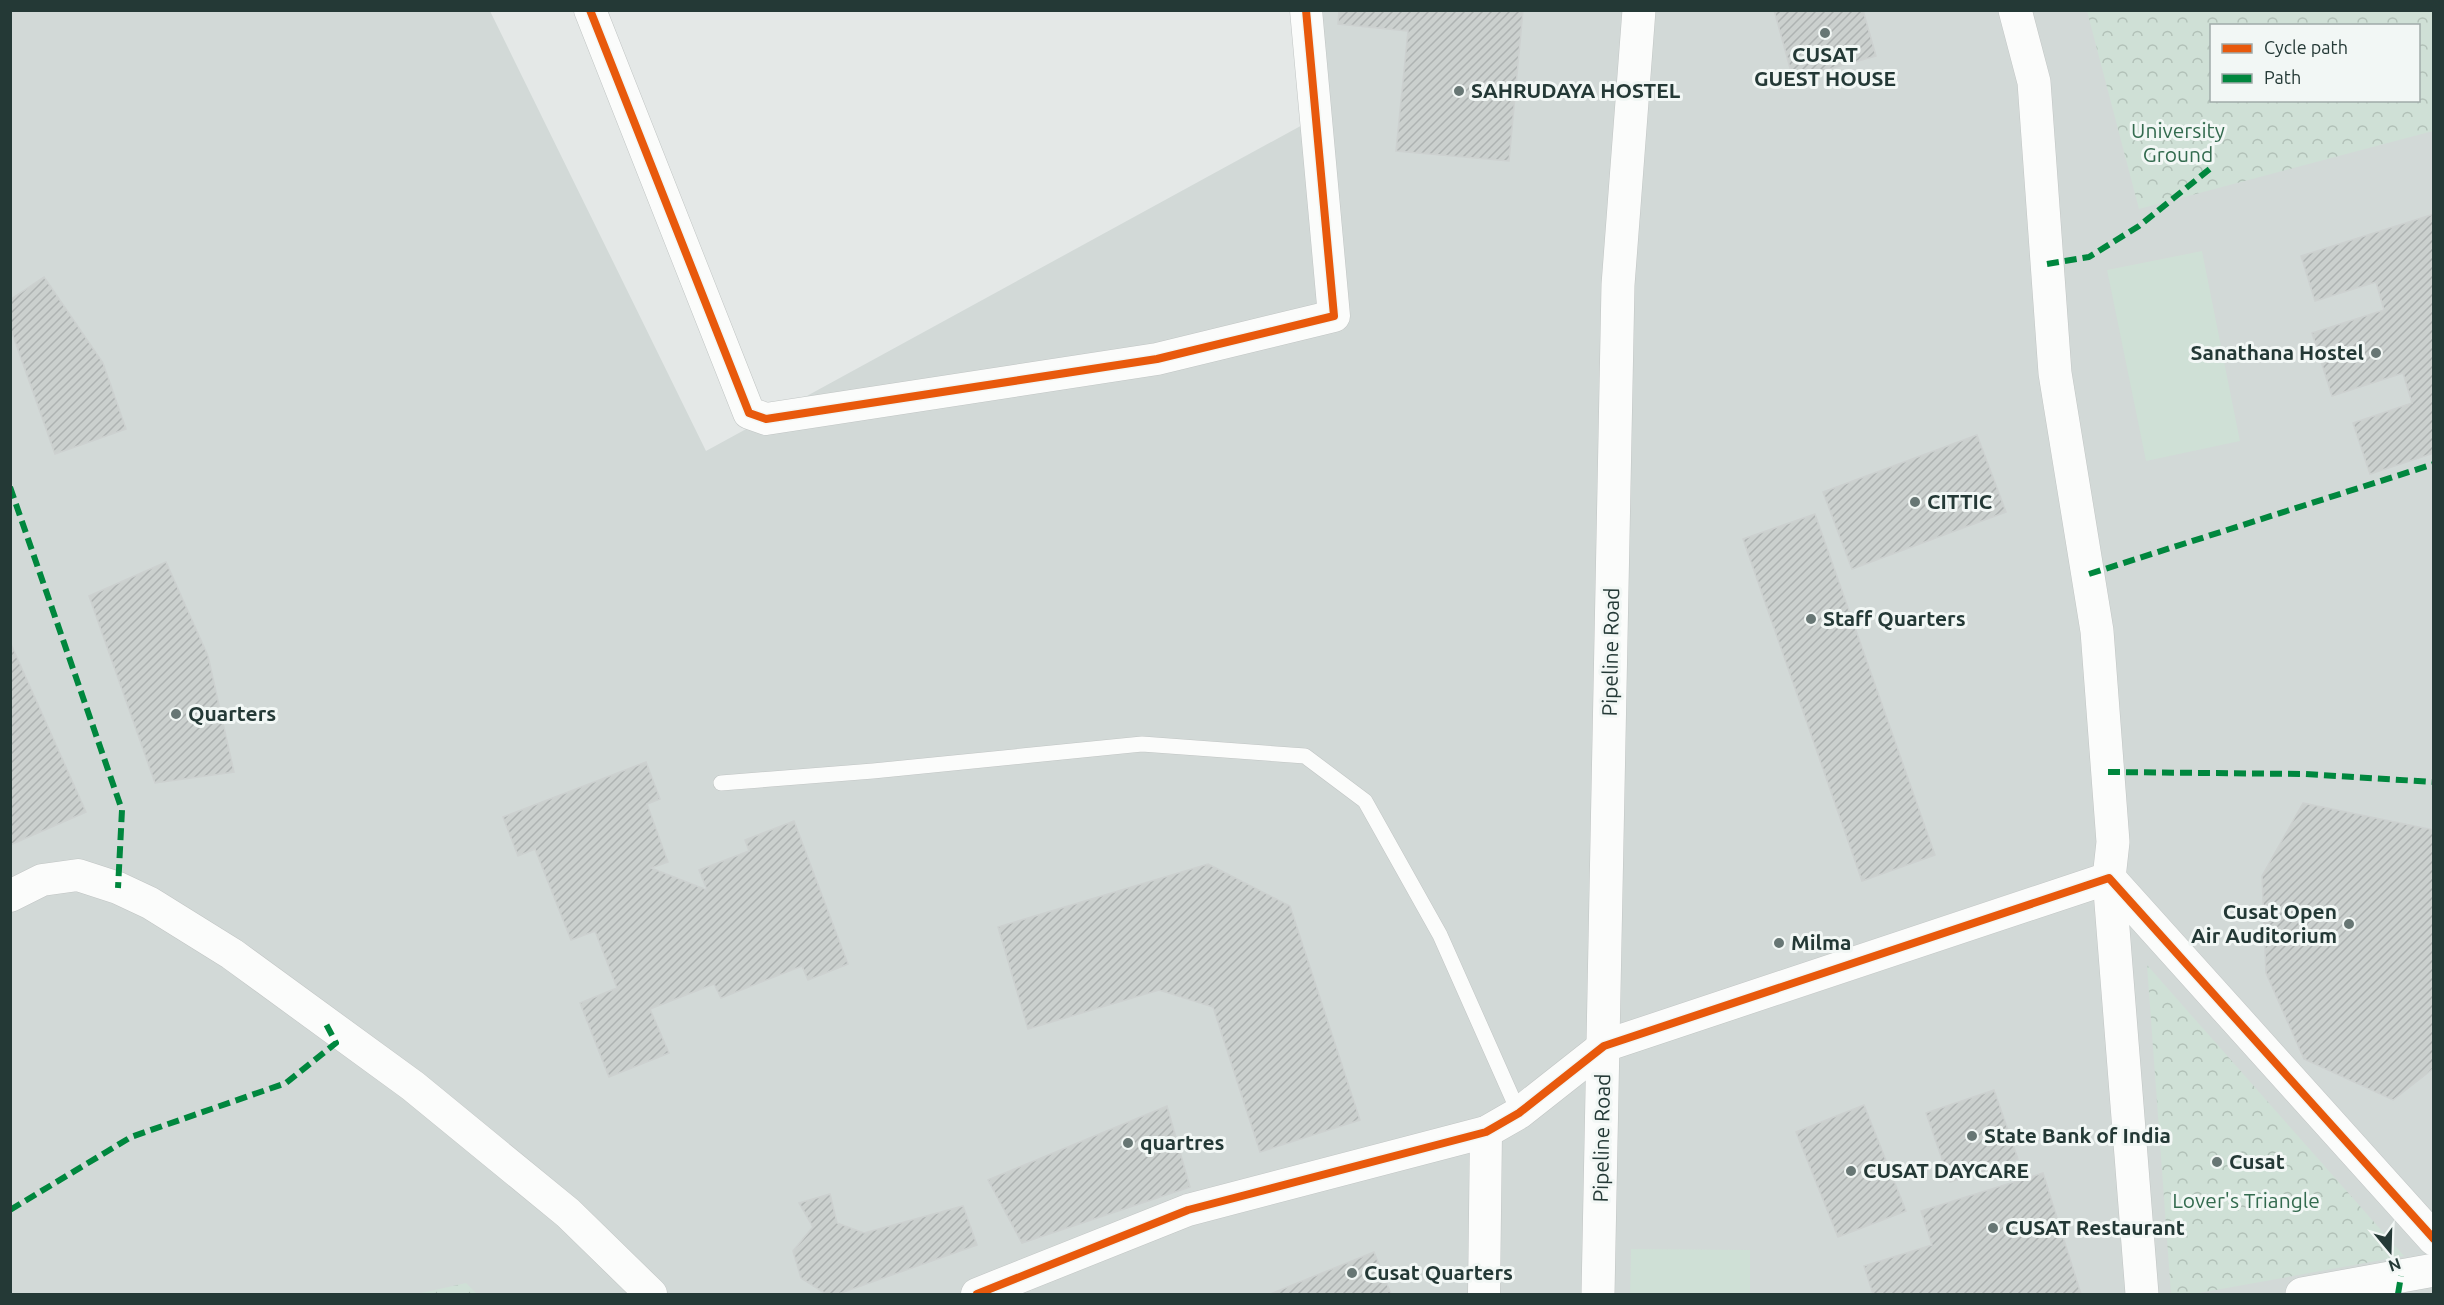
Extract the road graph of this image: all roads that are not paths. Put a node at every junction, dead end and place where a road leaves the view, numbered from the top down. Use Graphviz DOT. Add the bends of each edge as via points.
graph roads {
  1 [pos="590,10"];
  2 [pos="1306,10"];
  3 [pos="1639,10"];
  4 [pos="2015,10"];
  5 [pos="721,783"];
  6 [pos="2109,878"];
  7 [pos="10,896"];
  8 [pos="1604,1046"];
  9 [pos="1519,1113"];
  10 [pos="1486,1132"];
  11 [pos="2433,1239"];
  12 [pos="2433,1270"];
  13 [pos="651,1294"];
  14 [pos="977,1294"];
  15 [pos="1484,1294"];
  16 [pos="1598,1294"];
  17 [pos="2142,1294"];
  18 [pos="2302,1294"];
  1 -- 2 [label="street" via="749,413 766,419 1157,359 1334,316"];
  3 -- 8 [label="street, Pipeline Road" via="1618,285"];
  4 -- 6 [label="street" via="2034,82 2055,373 2097,631 2113,842"];
  5 -- 9 [label="lane" via="1142,744 1305,756 1365,801 1440,935"];
  6 -- 8 [label="street"];
  6 -- 11 [label="street"];
  6 -- 17 [label="street"];
  7 -- 13 [label="street" via="42,879 78,875 150,903 223,948 413,1086 568,1213"];
  8 -- 9 [label="street"];
  8 -- 16 [label="street, Pipeline Road"];
  9 -- 10 [label="street"];
  10 -- 14 [label="street" via="1188,1210"];
  10 -- 15 [label="street"];
  12 -- 18 [label="street"];
}
